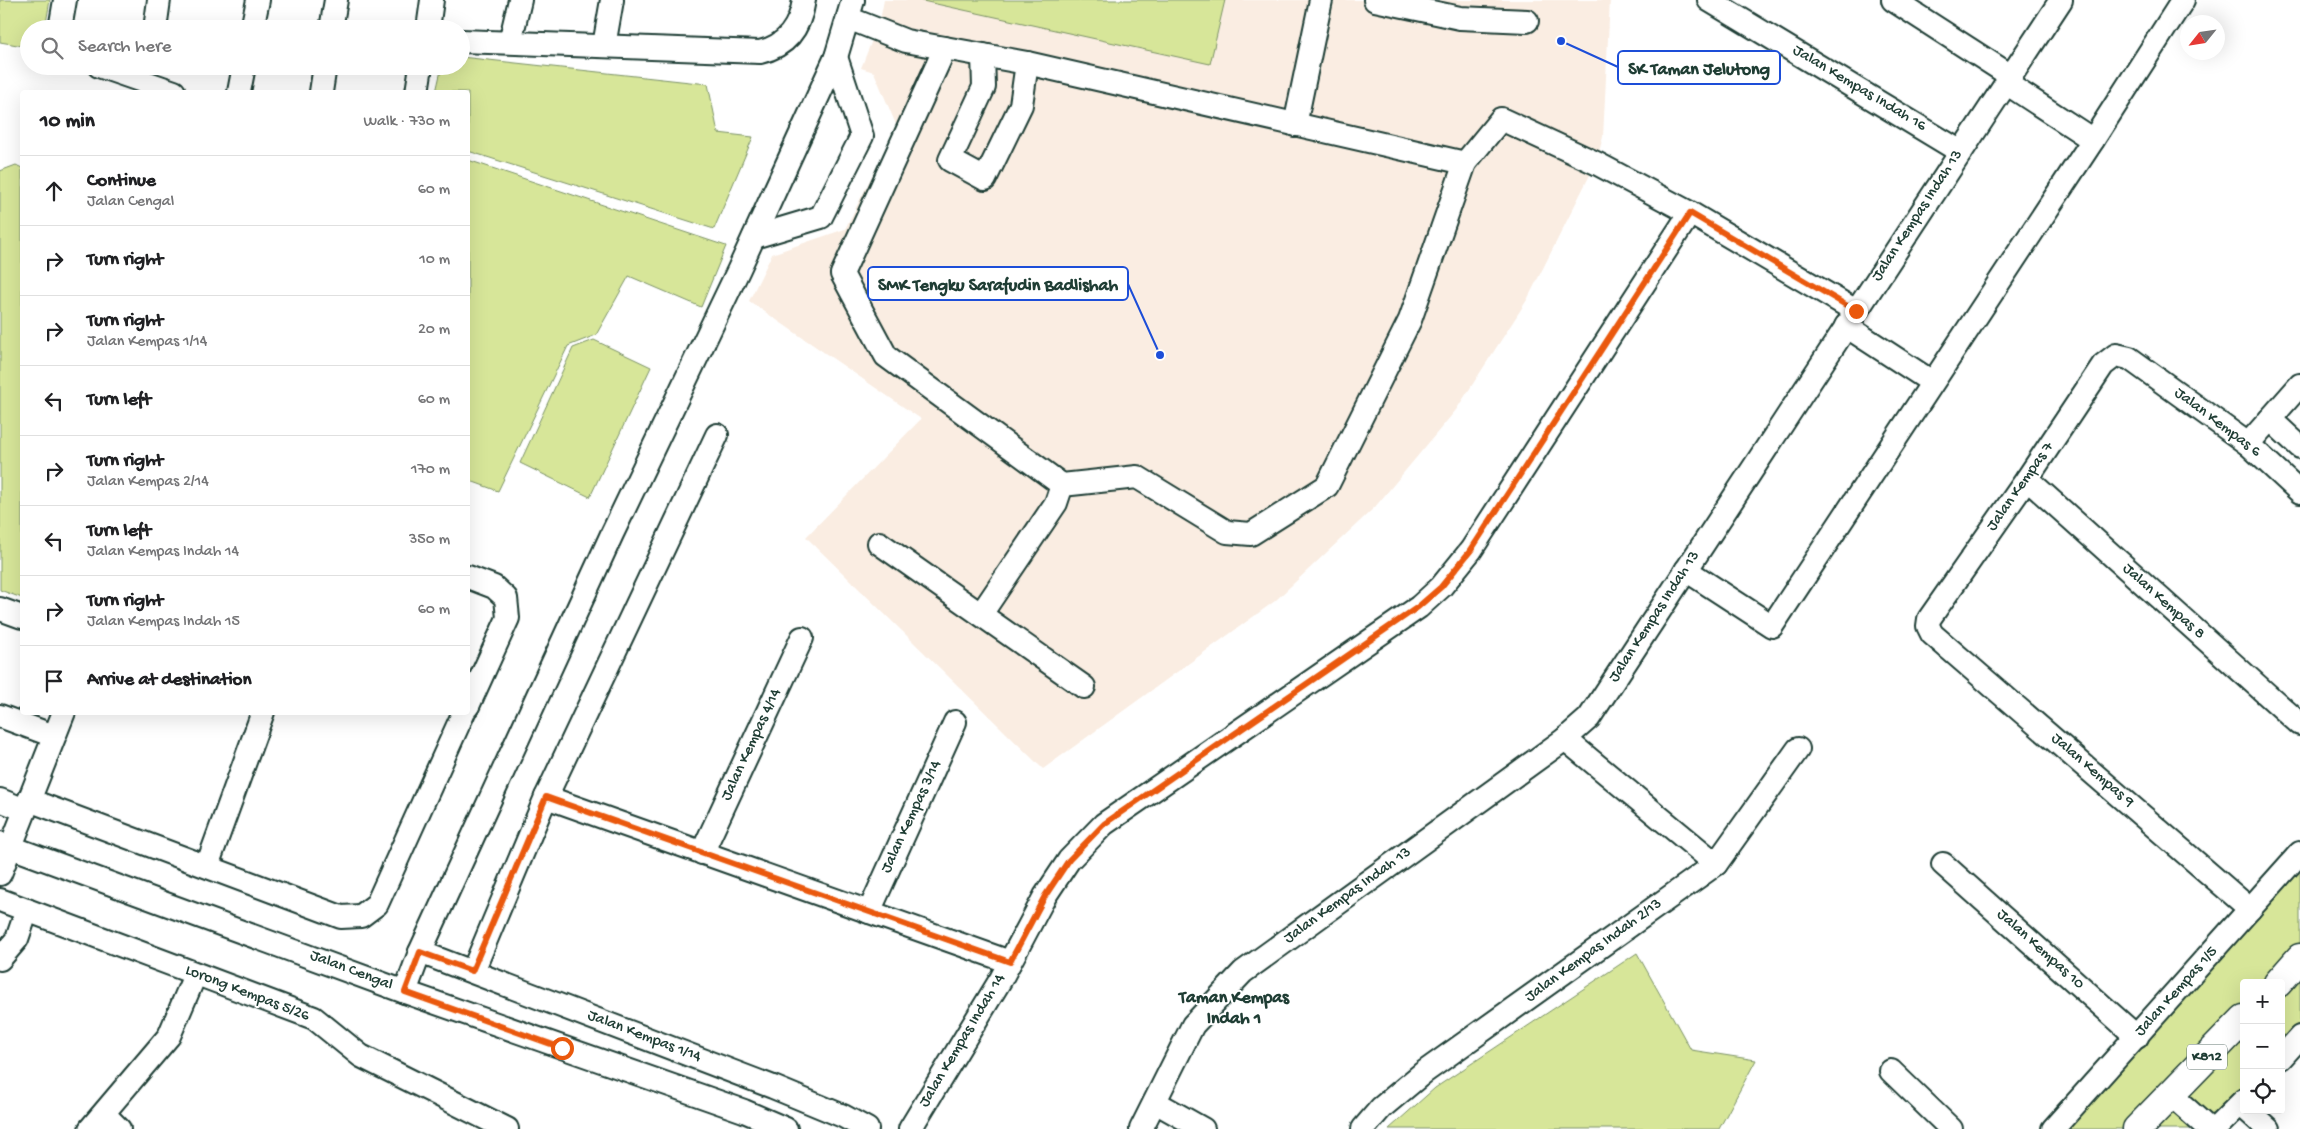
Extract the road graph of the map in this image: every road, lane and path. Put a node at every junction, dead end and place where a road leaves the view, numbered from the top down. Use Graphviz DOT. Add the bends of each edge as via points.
graph roads {
  1 [pos="65,0"];
  2 [pos="159,0"];
  3 [pos="258,0"];
  4 [pos="336,0"];
  5 [pos="432,0"];
  6 [pos="520,0"];
  7 [pos="612,0"];
  8 [pos="804,0"];
  9 [pos="1321,0"];
  10 [pos="1375,0"];
  11 [pos="1709,0"];
  12 [pos="1893,0"];
  13 [pos="2060,0"];
  14 [pos="2183,0"];
  15 [pos="1734,6"];
  16 [pos="850,9"];
  17 [pos="62,20"];
  18 [pos="156,20"];
  19 [pos="254,20"];
  20 [pos="333,20"];
  21 [pos="429,20"];
  22 [pos="1527,21"];
  23 [pos="470,41"];
  24 [pos="510,42"];
  25 [pos="604,46"];
  26 [pos="945,48"];
  27 [pos="983,55"];
  28 [pos="836,57"];
  29 [pos="1027,63"];
  30 [pos="149,75"];
  31 [pos="242,75"];
  32 [pos="324,75"];
  33 [pos="420,75"];
  34 [pos="2008,79"];
  35 [pos="171,90"];
  36 [pos="239,90"];
  37 [pos="321,90"];
  38 [pos="417,90"];
  39 [pos="1295,125"];
  40 [pos="2093,140"];
  41 [pos="1961,152"];
  42 [pos="1465,163"];
  43 [pos="1690,213"];
  44 [pos="754,237"];
  45 [pos="1851,318"];
  46 [pos="2129,358"];
  47 [pos="1932,382"];
  48 [pos="2300,385"];
  49 [pos="2270,419"];
  50 [pos="717,435"];
  51 [pos="2248,444"];
  52 [pos="2300,447"];
  53 [pos="2027,480"];
  54 [pos="1062,485"];
  55 [pos="2300,492"];
  56 [pos="880,543"];
  57 [pos="1686,570"];
  58 [pos="470,578"];
  59 [pos="0,609"];
  60 [pos="981,614"];
  61 [pos="20,616"];
  62 [pos="1932,634"];
  63 [pos="802,638"];
  64 [pos="1084,686"];
  65 [pos="470,702"];
  66 [pos="63,715"];
  67 [pos="262,715"];
  68 [pos="463,715"];
  69 [pos="0,716"];
  70 [pos="956,722"];
  71 [pos="2300,724"];
  72 [pos="54,736"];
  73 [pos="1565,739"];
  74 [pos="1798,748"];
  75 [pos="546,797"];
  76 [pos="0,800"];
  77 [pos="27,805"];
  78 [pos="5,845"];
  79 [pos="702,852"];
  80 [pos="2300,854"];
  81 [pos="1716,864"];
  82 [pos="1943,864"];
  83 [pos="207,866"];
  84 [pos="0,874"];
  85 [pos="0,900"];
  86 [pos="2250,909"];
  87 [pos="27,910"];
  88 [pos="869,912"];
  89 [pos="420,952"];
  90 [pos="0,958"];
  91 [pos="2300,958"];
  92 [pos="1010,962"];
  93 [pos="472,971"];
  94 [pos="195,975"];
  95 [pos="2282,979"];
  96 [pos="405,992"];
  97 [pos="2240,1023"];
  98 [pos="2136,1037"];
  99 [pos="2300,1038"];
  100 [pos="2285,1054"];
  101 [pos="1891,1071"];
  102 [pos="2171,1095"];
  103 [pos="1155,1102"];
  104 [pos="2240,1108"];
  105 [pos="2253,1114"];
  106 [pos="105,1124"];
  107 [pos="507,1129"];
  108 [pos="786,1129"];
  109 [pos="867,1129"];
  110 [pos="910,1129"];
  111 [pos="1141,1129"];
  112 [pos="1203,1129"];
  113 [pos="1363,1129"];
  114 [pos="1951,1129"];
  115 [pos="2053,1129"];
  116 [pos="2136,1129"];
  117 [pos="2209,1129"];
  118 [pos="2215,1129"];
  119 [pos="2268,1129"];
  1 -- 17 [label="street"];
  2 -- 18 [label="street"];
  3 -- 19 [label="street"];
  4 -- 20 [label="street"];
  5 -- 21 [label="street"];
  6 -- 24 [label="street"];
  7 -- 25 [label="street"];
  8 -- 25 [label="street" via="795,30 772,50"];
  9 -- 39 [label="street"];
  10 -- 22 [label="street" via="1460,18"];
  11 -- 15 [label="street, Jalan Kempas Indah 16"];
  12 -- 34 [label="street"];
  13 -- 34 [label="street, Jalan Kempas Indah 13"];
  14 -- 40 [label="street"];
  15 -- 41 [label="street, Jalan Kempas Indah 16"];
  16 -- 26 [label="street" via="906,41"];
  16 -- 28 [label="street"];
  23 -- 24 [label="street"];
  24 -- 25 [label="street"];
  26 -- 27 [label="street"];
  26 -- 54 [label="street" via="842,274 886,356"];
  27 -- 29 [label="street"];
  27 -- 29 [label="street" via="984,87 950,160 985,179 1021,106"];
  28 -- 44 [label="street"];
  28 -- 44 [label="street" via="862,136 821,217"];
  29 -- 39 [label="street"];
  30 -- 35 [label="street"];
  31 -- 36 [label="street"];
  32 -- 37 [label="street"];
  33 -- 38 [label="street"];
  34 -- 40 [label="street"];
  34 -- 41 [label="street, Jalan Kempas Indah 13"];
  39 -- 42 [label="street"];
  40 -- 47 [label="street"];
  41 -- 45 [label="street, Jalan Kempas Indah 13"];
  42 -- 43 [label="street" via="1500,119 1596,163"];
  42 -- 54 [label="street" via="1410,320 1327,486 1251,534 1227,532 1137,477"];
  43 -- 45 [label="street"];
  43 -- 92 [label="street, Jalan Kempas Indah 14" via="1471,550 1441,587 1418,607 1104,824 1069,860 1045,896"];
  44 -- 89 [label="street" via="612,534"];
  45 -- 47 [label="street"];
  45 -- 57 [label="street, Jalan Kempas Indah 13"];
  46 -- 51 [label="street, Jalan Kempas 6"];
  46 -- 53 [label="street, Jalan Kempas 7" via="2116,355 2103,365"];
  47 -- 57 [label="street" via="1772,626"];
  48 -- 49 [label="street"];
  49 -- 51 [label="street"];
  49 -- 52 [label="street"];
  50 -- 75 [label="street"];
  51 -- 55 [label="street, Jalan Kempas 6"];
  53 -- 62 [label="street, Jalan Kempas 7" via="1929,619"];
  53 -- 71 [label="street, Jalan Kempas 8"];
  54 -- 60 [label="street" via="1056,503"];
  56 -- 60 [label="street"];
  57 -- 73 [label="street, Jalan Kempas Indah 13" via="1589,718"];
  58 -- 65 [label="street" via="494,587 506,598 508,618"];
  59 -- 61 [label="street"];
  60 -- 64 [label="street"];
  62 -- 86 [label="street, Jalan Kempas 9"];
  63 -- 79 [label="street, Jalan Kempas 4/14"];
  66 -- 72 [label="street"];
  67 -- 83 [label="street"];
  68 -- 83 [label="street" via="377,904 361,916 341,917"];
  69 -- 72 [label="street"];
  70 -- 88 [label="street, Jalan Kempas 3/14"];
  72 -- 77 [label="street"];
  73 -- 81 [label="street"];
  73 -- 103 [label="street, Jalan Kempas Indah 13" via="1243,972 1193,1025"];
  74 -- 81 [label="street, Jalan Kempas Indah 2/13"];
  75 -- 79 [label="street"];
  75 -- 93 [label="street"];
  76 -- 77 [label="street"];
  77 -- 78 [label="street"];
  77 -- 83 [label="street"];
  78 -- 84 [label="street"];
  78 -- 96 [label="street, Jalan Cengal"];
  79 -- 88 [label="street"];
  80 -- 86 [label="street, Jalan Kempas 1/5"];
  81 -- 113 [label="street, Jalan Kempas Indah 2/13" via="1423,1073 1381,1108"];
  82 -- 98 [label="street, Jalan Kempas 10"];
  85 -- 87 [label="street, Lorong Kempas 5/26"];
  86 -- 98 [label="street, Jalan Kempas 1/5"];
  87 -- 90 [label="street" via="17,939"];
  87 -- 94 [label="street, Lorong Kempas 5/26"];
  88 -- 92 [label="street"];
  89 -- 93 [label="street, Jalan Kempas 1/14"];
  89 -- 96 [label="street"];
  91 -- 95 [label="main road"];
  92 -- 110 [label="street, Jalan Kempas Indah 14"];
  93 -- 109 [label="street, Jalan Kempas 1/14" via="773,1087"];
  94 -- 106 [label="street" via="169,1036"];
  94 -- 107 [label="street, Lorong Kempas 5/26" via="314,1018 361,1056"];
  96 -- 108 [label="street, Jalan Cengal" via="744,1111"];
  97 -- 102 [label="main road, K812"];
  98 -- 115 [label="street, Jalan Kempas 1/5"];
  99 -- 100 [label="street"];
  101 -- 114 [label="street"];
  102 -- 116 [label="main road, K812"];
  102 -- 117 [label="street"];
  103 -- 111 [label="street, Jalan Kempas Indah 13"];
  103 -- 112 [label="street"];
  104 -- 118 [label="street"];
  105 -- 119 [label="street"];
}
